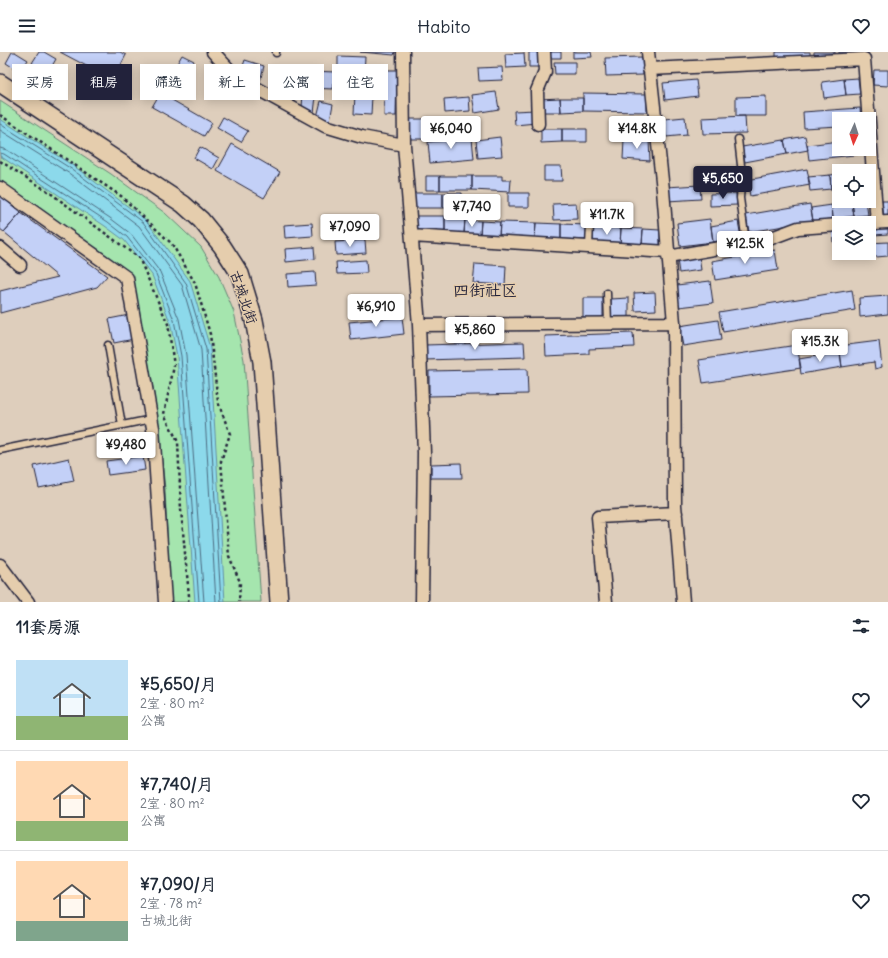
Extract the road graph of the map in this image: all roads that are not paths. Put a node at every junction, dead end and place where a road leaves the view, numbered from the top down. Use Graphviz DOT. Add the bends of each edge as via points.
graph roads {
  1 [pos="213,52"];
  2 [pos="403,52"];
  3 [pos="544,52"];
  4 [pos="648,52"];
  5 [pos="837,56"];
  6 [pos="650,69"];
  7 [pos="0,83"];
  8 [pos="538,124"];
  9 [pos="738,139"];
  10 [pos="404,145"];
  11 [pos="0,188"];
  12 [pos="878,223"];
  13 [pos="590,224"];
  14 [pos="832,226"];
  15 [pos="412,236"];
  16 [pos="746,243"];
  17 [pos="589,247"];
  18 [pos="0,248"];
  19 [pos="668,255"];
  20 [pos="20,265"];
  21 [pos="607,293"];
  22 [pos="608,323"];
  23 [pos="674,323"];
  24 [pos="419,325"];
  25 [pos="108,345"];
  26 [pos="152,419"];
  27 [pos="122,425"];
  28 [pos="0,450"];
  29 [pos="676,513"];
  30 [pos="0,565"];
  31 [pos="28,602"];
  32 [pos="166,602"];
  33 [pos="279,602"];
  34 [pos="422,602"];
  35 [pos="606,602"];
  36 [pos="683,602"];
  1 -- 10 [label="street" via="236,76 326,126 362,137"];
  2 -- 10 [label="street"];
  3 -- 8 [label="street" via="545,72 537,91"];
  4 -- 6 [label="street"];
  5 -- 6 [label="street"];
  5 -- 12 [label="street" via="864,59"];
  6 -- 19 [label="street"];
  7 -- 33 [label="main road, 古城北街" via="183,204 201,220 240,274 254,320 262,362"];
  9 -- 16 [label="lane" via="742,174 740,198"];
  10 -- 15 [label="street"];
  11 -- 26 [label="street" via="127,278"];
  13 -- 17 [label="lane"];
  14 -- 16 [label="street" via="798,228 766,240"];
  15 -- 17 [label="street"];
  15 -- 24 [label="street"];
  16 -- 19 [label="street"];
  17 -- 19 [label="street"];
  18 -- 20 [label="street"];
  19 -- 23 [label="street"];
  21 -- 22 [label="lane"];
  22 -- 23 [label="street"];
  22 -- 24 [label="street"];
  23 -- 29 [label="street"];
  24 -- 34 [label="street" via="424,453"];
  25 -- 27 [label="lane"];
  26 -- 27 [label="lane"];
  26 -- 32 [label="street"];
  27 -- 28 [label="lane"];
  29 -- 35 [label="street" via="598,517"];
  29 -- 36 [label="street"];
  30 -- 31 [label="street"];
}
